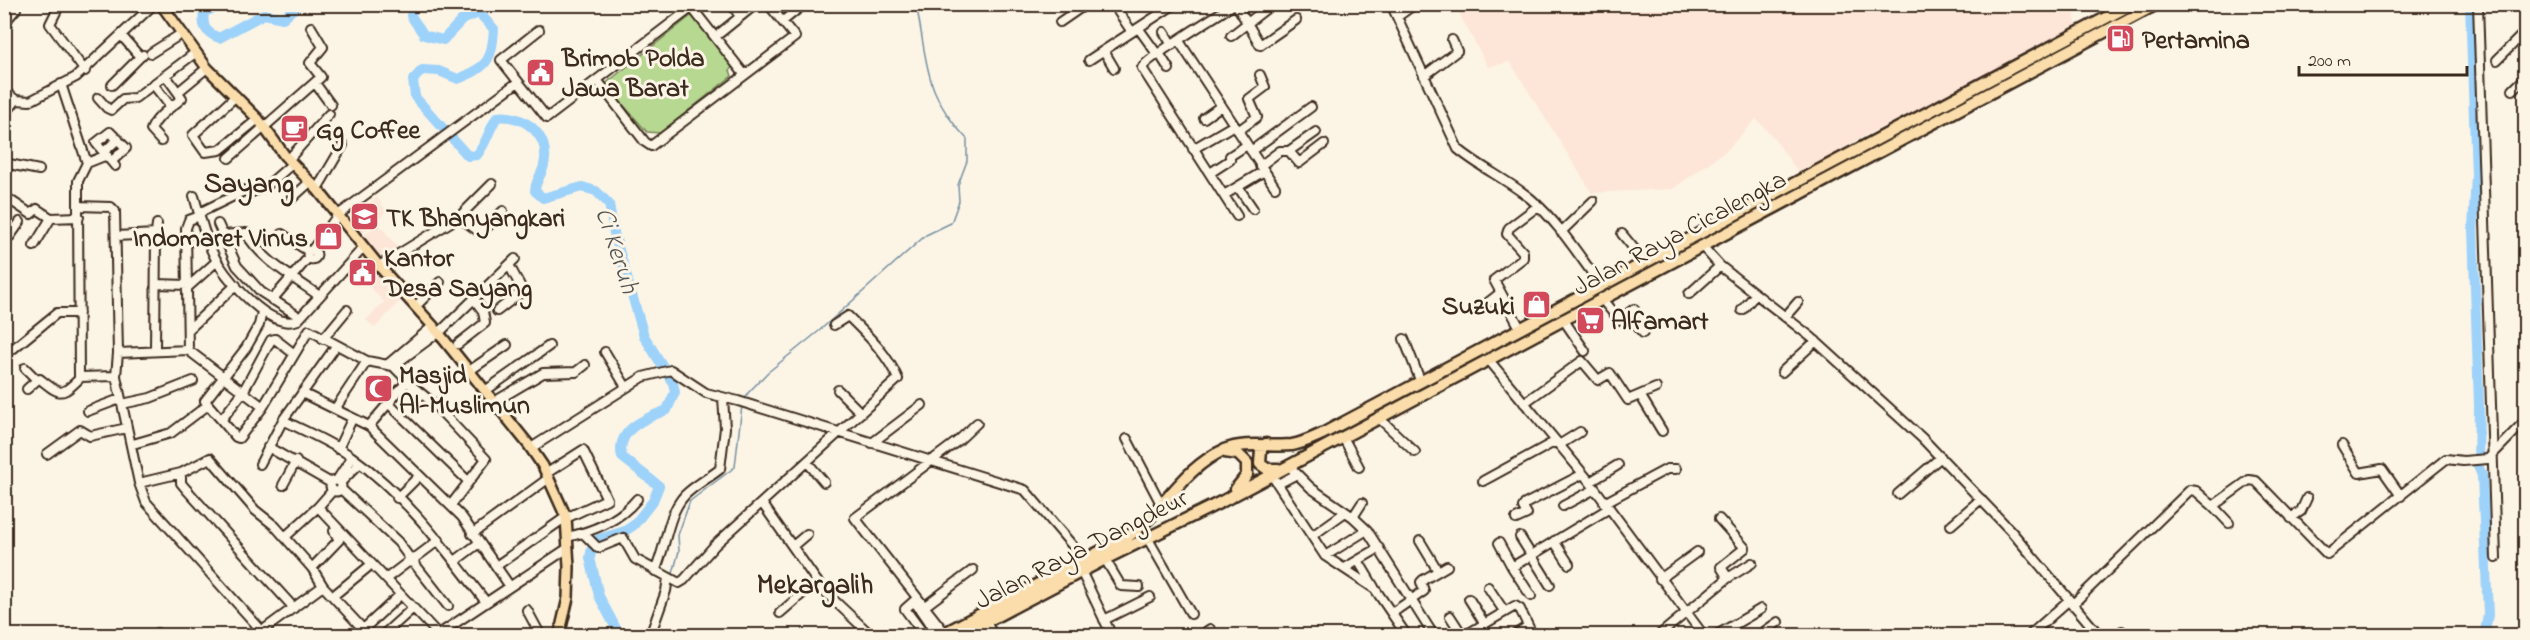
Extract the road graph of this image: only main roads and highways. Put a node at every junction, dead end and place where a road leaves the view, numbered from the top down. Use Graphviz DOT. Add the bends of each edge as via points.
graph roads {
  1 [pos="161,4"];
  2 [pos="2132,4"];
  3 [pos="2157,4"];
  4 [pos="1633,268"];
  5 [pos="1639,280"];
  6 [pos="1266,444"];
  7 [pos="1222,451"];
  8 [pos="1283,474"];
  9 [pos="1223,501"];
  10 [pos="941,635"];
  11 [pos="559,636"];
  12 [pos="959,636"];
  1 -- 11 [label="main road" via="207,68 261,123 531,448 566,518 568,598"];
  2 -- 4 [label="highway, Jalan Raya Cicalengka"];
  3 -- 5 [label="highway, Jalan Raya Cicalengka"];
  4 -- 5 [label="highway"];
  4 -- 6 [label="highway, Jalan Raya Cicalengka" via="1313,438 1292,445"];
  5 -- 8 [label="highway, Jalan Raya Cicalengka" via="1378,417"];
  6 -- 7 [label="highway, Jalan Raya Cicalengka"];
  6 -- 8 [label="highway" via="1261,449 1260,464"];
  7 -- 9 [label="highway" via="1238,454 1248,467 1243,482"];
  7 -- 10 [label="highway, Jalan Raya Dangdeur" via="1192,471 1142,527"];
  8 -- 9 [label="highway, Jalan Raya Cicalengka"];
  9 -- 12 [label="highway, Jalan Raya Dangdeur"];
}
